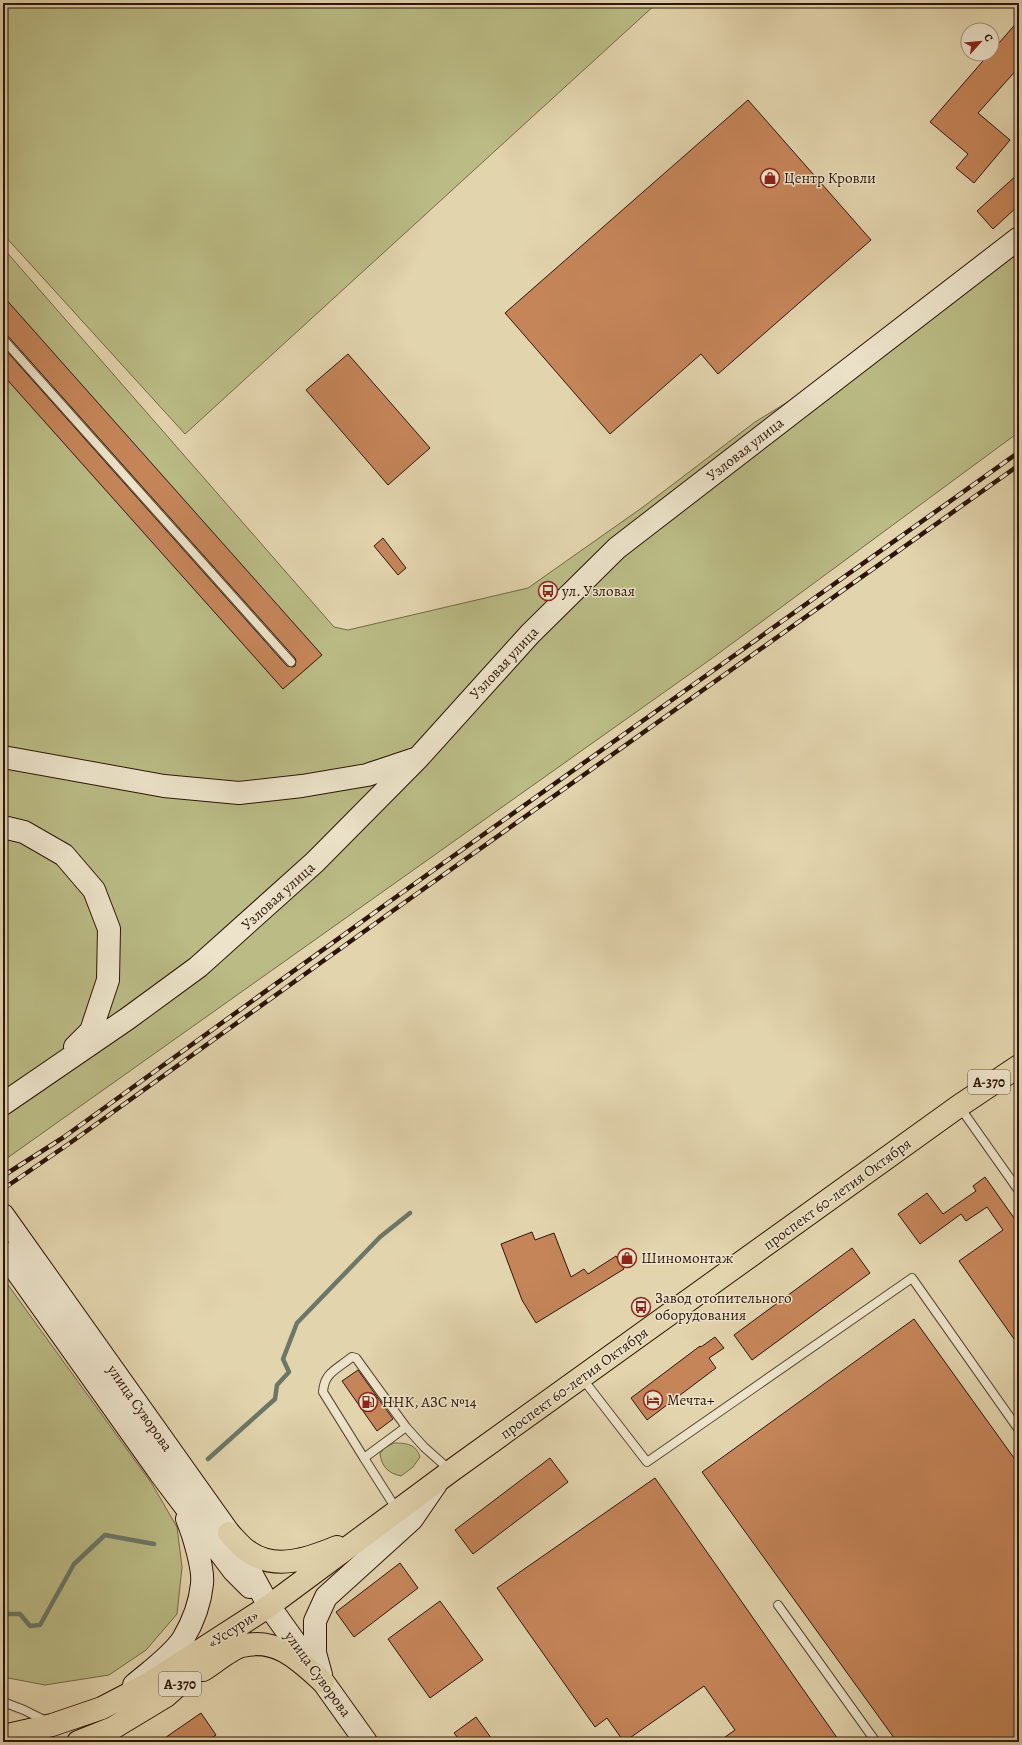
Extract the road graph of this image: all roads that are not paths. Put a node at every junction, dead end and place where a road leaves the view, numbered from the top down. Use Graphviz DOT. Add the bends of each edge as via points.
graph roads {
  1 [pos="1019,238"];
  2 [pos="3,339"];
  3 [pos="291,662"];
  4 [pos="3,757"];
  5 [pos="418,758"];
  6 [pos="3,827"];
  7 [pos="108,980"];
  8 [pos="140,1009"];
  9 [pos="1019,1058"];
  10 [pos="1019,1066"];
  11 [pos="38,1082"];
  12 [pos="3,1104"];
  13 [pos="959,1106"];
  14 [pos="1019,1191"];
  15 [pos="3,1215"];
  16 [pos="3,1252"];
  17 [pos="582,1377"];
  18 [pos="406,1427"];
  19 [pos="1019,1430"];
  20 [pos="364,1458"];
  21 [pos="160,1473"];
  22 [pos="444,1476"];
  23 [pos="398,1511"];
  24 [pos="229,1533"];
  25 [pos="366,1534"];
  26 [pos="778,1605"];
  27 [pos="269,1606"];
  28 [pos="323,1682"];
  29 [pos="166,1696"];
  30 [pos="120,1697"];
  31 [pos="3,1702"];
  32 [pos="52,1725"];
  33 [pos="3,1736"];
  34 [pos="78,1742"];
  35 [pos="366,1742"];
  36 [pos="876,1742"];
  1 -- 5 [label="street, Узловая улица" via="617,548 530,634"];
  2 -- 3 [label="lane"];
  4 -- 5 [label="street" via="164,786 239,793 302,786 367,774"];
  5 -- 8 [label="street, Узловая улица" via="315,862 198,967"];
  6 -- 7 [label="street" via="24,832 64,855 94,890 108,930"];
  7 -- 8 [label="street" via="108,1000 112,1007 121,1012"];
  7 -- 11 [label="street" via="91,1031"];
  8 -- 11 [label="street, Узловая улица"];
  9 -- 13 [label="highway, проспект 60-летия Октября / А-370"];
  10 -- 13 [label="highway, проспект 60-летия Октября / А-370"];
  11 -- 12 [label="street, Узловая улица"];
  13 -- 14 [label="lane"];
  13 -- 17 [label="highway, проспект 60-летия Октября / А-370"];
  15 -- 24 [label="street, улица Суворова"];
  16 -- 21 [label="street, улица Суворова"];
  17 -- 19 [label="lane" via="647,1462 912,1278"];
  17 -- 22 [label="highway, проспект 60-летия Октября / А-370"];
  18 -- 20 [label="lane"];
  18 -- 20 [label="lane" via="356,1358 348,1360 326,1378 323,1392"];
  18 -- 22 [label="lane"];
  20 -- 23 [label="lane"];
  21 -- 27 [label="street, улица Суворова" via="234,1571"];
  21 -- 30 [label="street" via="188,1520 198,1552 202,1583 196,1613 182,1640"];
  22 -- 23 [label="highway, проспект 60-летия Октября / А-370"];
  22 -- 28 [label="street" via="412,1519 326,1597 315,1621 315,1653"];
  23 -- 25 [label="highway, проспект 60-летия Октября / А-370"];
  24 -- 25 [label="highway" via="248,1552 266,1561 290,1561 314,1556"];
  24 -- 27 [label="street, улица Суворова"];
  25 -- 27 [label="highway, проспект 60-летия Октября / А-370"];
  26 -- 36 [label="lane"];
  27 -- 28 [label="street, улица Суворова"];
  27 -- 29 [label="highway, «Уссури» / А-370"];
  27 -- 30 [label="highway, «Уссури» / А-370" via="148,1684"];
  28 -- 29 [label="highway" via="298,1659 281,1648 262,1644 241,1646"];
  28 -- 35 [label="street, улица Суворова"];
  29 -- 34 [label="highway, «Уссури» / А-370" via="113,1728"];
  30 -- 32 [label="highway, «Уссури» / А-370" via="102,1708"];
  31 -- 32 [label="lane"];
  32 -- 33 [label="highway, «Уссури» / А-370"];
}
